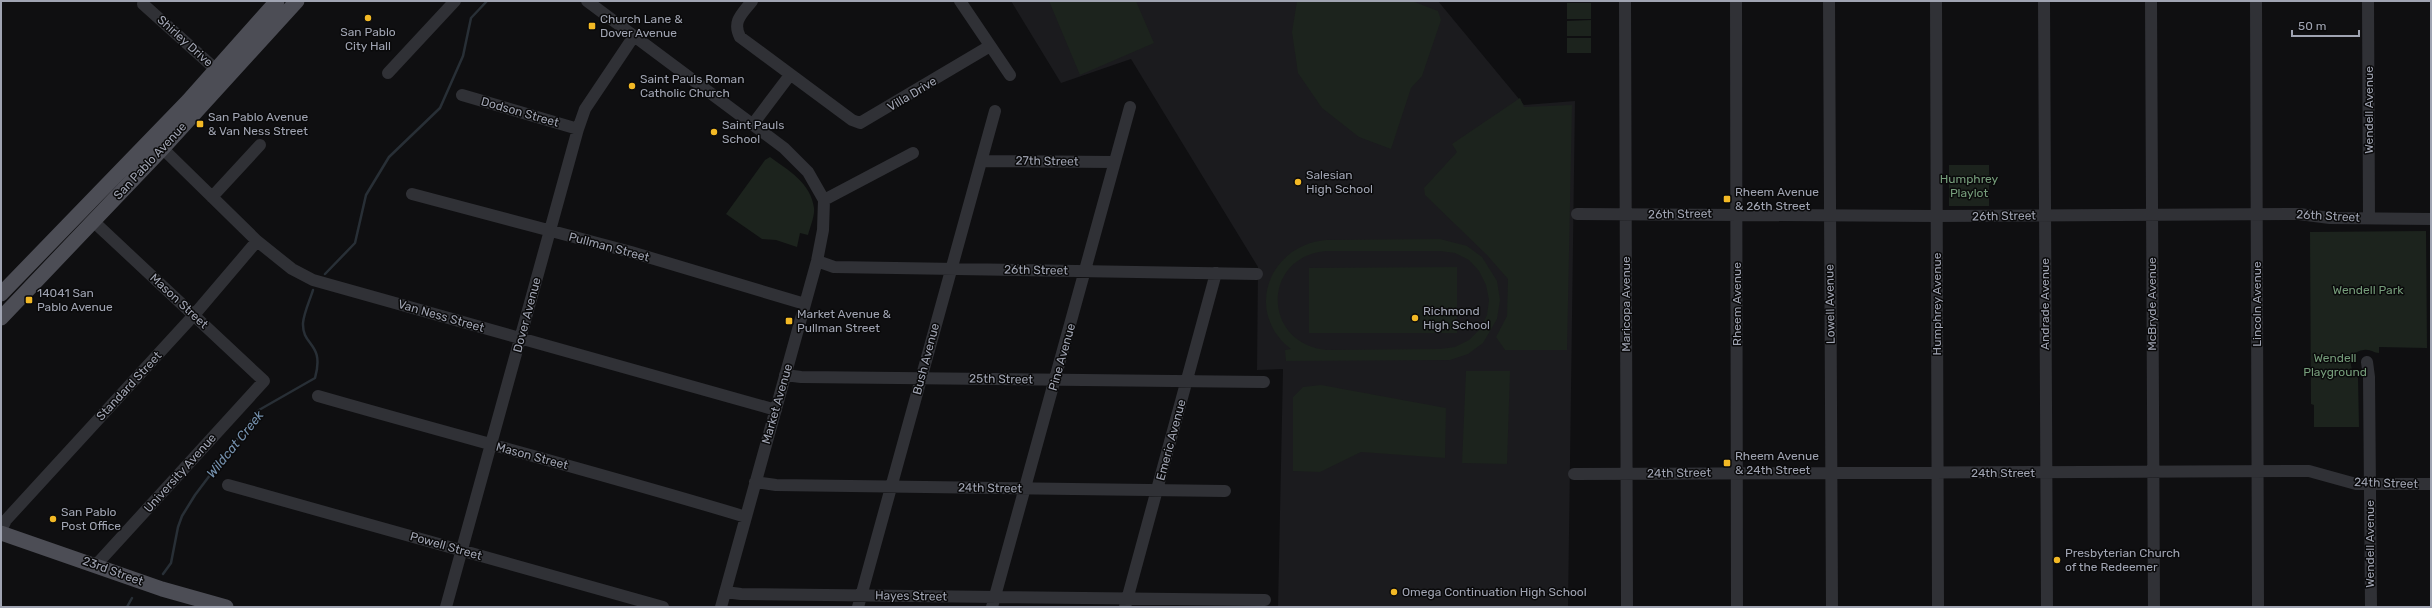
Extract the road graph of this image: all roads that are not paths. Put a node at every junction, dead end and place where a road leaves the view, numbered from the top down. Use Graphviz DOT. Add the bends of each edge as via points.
graph roads {
  1 [pos="277,1"];
  2 [pos="297,1"];
  3 [pos="455,1"];
  4 [pos="587,1"];
  5 [pos="752,1"];
  6 [pos="960,1"];
  7 [pos="1625,1"];
  8 [pos="1736,1"];
  9 [pos="1829,1"];
  10 [pos="1936,1"];
  11 [pos="2044,1"];
  12 [pos="2151,1"];
  13 [pos="2256,1"];
  14 [pos="2368,1"];
  15 [pos="143,4"];
  16 [pos="634,36"];
  17 [pos="990,46"];
  18 [pos="388,73"];
  19 [pos="221,74"];
  20 [pos="790,75"];
  21 [pos="1010,75"];
  22 [pos="462,95"];
  23 [pos="1130,107"];
  24 [pos="995,111"];
  25 [pos="753,124"];
  26 [pos="578,129"];
  27 [pos="157,144"];
  28 [pos="260,145"];
  29 [pos="913,153"];
  30 [pos="981,160"];
  31 [pos="1113,162"];
  32 [pos="125,167"];
  33 [pos="412,194"];
  34 [pos="212,197"];
  35 [pos="824,200"];
  36 [pos="109,205"];
  37 [pos="1577,214"];
  38 [pos="1737,214"];
  39 [pos="1626,215"];
  40 [pos="2045,215"];
  41 [pos="2152,215"];
  42 [pos="2256,215"];
  43 [pos="1829,216"];
  44 [pos="1936,216"];
  45 [pos="2369,218"];
  46 [pos="2431,219"];
  47 [pos="92,222"];
  48 [pos="549,232"];
  49 [pos="257,241"];
  50 [pos="817,261"];
  51 [pos="950,269"];
  52 [pos="1086,271"];
  53 [pos="1216,273"];
  54 [pos="1257,274"];
  55 [pos="1,294"];
  56 [pos="805,304"];
  57 [pos="194,315"];
  58 [pos="1,318"];
  59 [pos="521,338"];
  60 [pos="2367,362"];
  61 [pos="786,374"];
  62 [pos="921,378"];
  63 [pos="1056,380"];
  64 [pos="264,381"];
  65 [pos="1187,381"];
  66 [pos="1264,382"];
  67 [pos="318,396"];
  68 [pos="776,410"];
  69 [pos="491,446"];
  70 [pos="1737,472"];
  71 [pos="2152,472"];
  72 [pos="2257,472"];
  73 [pos="1832,473"];
  74 [pos="2046,473"];
  75 [pos="1574,474"];
  76 [pos="1627,474"];
  77 [pos="1937,474"];
  78 [pos="756,482"];
  79 [pos="2431,484"];
  80 [pos="228,485"];
  81 [pos="2370,485"];
  82 [pos="891,486"];
  83 [pos="1025,488"];
  84 [pos="1157,490"];
  85 [pos="1225,491"];
  86 [pos="746,517"];
  87 [pos="1,531"];
  88 [pos="462,550"];
  89 [pos="96,565"];
  90 [pos="725,592"];
  91 [pos="1264,600"];
  92 [pos="859,601"];
  93 [pos="994,602"];
  94 [pos="1126,603"];
  95 [pos="226,607"];
  96 [pos="446,607"];
  97 [pos="663,607"];
  98 [pos="721,607"];
  99 [pos="1627,607"];
  100 [pos="1737,607"];
  101 [pos="1832,607"];
  102 [pos="1938,607"];
  103 [pos="2046,607"];
  104 [pos="2154,607"];
  105 [pos="2258,607"];
  106 [pos="2370,607"];
  1 -- 19 [label="main road, San Pablo Avenue"];
  2 -- 19 [label="main road, San Pablo Avenue"];
  3 -- 18 [label="street"];
  4 -- 16 [label="street"];
  5 -- 20 [label="street, Villa Drive" via="738,19 736,28 740,38"];
  6 -- 17 [label="street"];
  7 -- 39 [label="street, Maricopa Avenue"];
  8 -- 38 [label="street, Rheem Avenue"];
  9 -- 43 [label="street, Lowell Avenue"];
  10 -- 44 [label="street, Humphrey Avenue"];
  11 -- 40 [label="street, Andrade Avenue"];
  12 -- 41 [label="street, McBryde Avenue"];
  13 -- 42 [label="street, Lincoln Avenue"];
  14 -- 45 [label="street, Wendell Avenue"];
  15 -- 19 [label="street, Shirley Drive"];
  16 -- 25 [label="street"];
  16 -- 26 [label="street, Dover Avenue" via="585,109"];
  17 -- 20 [label="street, Villa Drive" via="860,123 852,120"];
  17 -- 21 [label="street"];
  19 -- 27 [label="main road, San Pablo Avenue"];
  20 -- 25 [label="street"];
  22 -- 26 [label="street, Dodson Street"];
  23 -- 31 [label="street, Pine Avenue"];
  24 -- 30 [label="street, Bush Avenue"];
  25 -- 35 [label="street" via="784,148 808,172"];
  26 -- 48 [label="street, Dover Avenue"];
  27 -- 32 [label="main road, San Pablo Avenue"];
  27 -- 34 [label="street, Van Ness Street"];
  27 -- 36 [label="main road, San Pablo Avenue"];
  28 -- 34 [label="street"];
  29 -- 35 [label="street"];
  30 -- 31 [label="street, 27th Street"];
  30 -- 51 [label="street, Bush Avenue"];
  31 -- 52 [label="street, Pine Avenue"];
  32 -- 36 [label="main road" via="129,171 128,177 113,194"];
  32 -- 55 [label="main road, San Pablo Avenue"];
  33 -- 48 [label="street, Pullman Street"];
  34 -- 49 [label="street, Van Ness Street"];
  35 -- 50 [label="street, Market Avenue" via="824,230"];
  36 -- 47 [label="main road, San Pablo Avenue"];
  37 -- 39 [label="street, 26th Street"];
  38 -- 39 [label="street, 26th Street"];
  38 -- 43 [label="street, 26th Street"];
  38 -- 70 [label="street, Rheem Avenue"];
  39 -- 76 [label="street, Maricopa Avenue"];
  40 -- 41 [label="street, 26th Street"];
  40 -- 44 [label="street, 26th Street"];
  40 -- 74 [label="street, Andrade Avenue"];
  41 -- 42 [label="street, 26th Street"];
  41 -- 71 [label="street, McBryde Avenue"];
  42 -- 45 [label="street, 26th Street" via="2299,214 2330,218"];
  42 -- 72 [label="street, Lincoln Avenue"];
  43 -- 44 [label="street, 26th Street"];
  43 -- 73 [label="street, Lowell Avenue"];
  44 -- 77 [label="street, Humphrey Avenue"];
  45 -- 46 [label="street, 26th Street"];
  47 -- 57 [label="street, Mason Street"];
  47 -- 58 [label="main road, San Pablo Avenue"];
  48 -- 56 [label="street, Pullman Street" via="631,252"];
  48 -- 59 [label="street, Dover Avenue"];
  49 -- 57 [label="street, Standard Street"];
  49 -- 59 [label="street, Van Ness Street" via="292,269 312,280"];
  50 -- 51 [label="street, 26th Street" via="834,267"];
  50 -- 56 [label="street, Market Avenue"];
  51 -- 52 [label="street, 26th Street"];
  51 -- 62 [label="street, Bush Avenue"];
  52 -- 53 [label="street, 26th Street"];
  52 -- 63 [label="street, Pine Avenue"];
  53 -- 54 [label="street, 26th Street"];
  53 -- 65 [label="street, Emeric Avenue"];
  56 -- 61 [label="street, Market Avenue"];
  57 -- 64 [label="street, Mason Street"];
  57 -- 87 [label="street, Standard Street" via="6,520"];
  59 -- 68 [label="street, Van Ness Street"];
  59 -- 69 [label="street, Dover Avenue"];
  60 -- 81 [label="street, Wendell Avenue"];
  61 -- 62 [label="street, 25th Street" via="800,377"];
  61 -- 68 [label="street, Market Avenue"];
  62 -- 63 [label="street, 25th Street"];
  62 -- 82 [label="street, Bush Avenue"];
  63 -- 65 [label="street, 25th Street"];
  63 -- 83 [label="street, Pine Avenue"];
  64 -- 89 [label="street, University Avenue"];
  65 -- 66 [label="street, 25th Street"];
  65 -- 84 [label="street, Emeric Avenue"];
  67 -- 69 [label="street, Mason Street"];
  68 -- 78 [label="street, Market Avenue"];
  69 -- 86 [label="street, Mason Street" via="623,480"];
  69 -- 88 [label="street, Dover Avenue"];
  70 -- 73 [label="street, 24th Street"];
  70 -- 76 [label="street, 24th Street"];
  70 -- 100 [label="street, Rheem Avenue"];
  71 -- 72 [label="street, 24th Street"];
  71 -- 74 [label="street, 24th Street"];
  71 -- 104 [label="street, McBryde Avenue"];
  72 -- 81 [label="street, 24th Street" via="2309,471 2356,484"];
  72 -- 105 [label="street, Lincoln Avenue"];
  73 -- 77 [label="street, 24th Street"];
  73 -- 101 [label="street, Lowell Avenue"];
  74 -- 77 [label="street, 24th Street"];
  74 -- 103 [label="street, Andrade Avenue"];
  75 -- 76 [label="street, 24th Street"];
  76 -- 99 [label="street, Maricopa Avenue"];
  77 -- 102 [label="street, Humphrey Avenue"];
  78 -- 82 [label="street, 24th Street" via="776,485"];
  78 -- 86 [label="street, Market Avenue"];
  79 -- 81 [label="street, 24th Street"];
  80 -- 88 [label="street, Powell Street"];
  81 -- 106 [label="street, Wendell Avenue"];
  82 -- 83 [label="street, 24th Street"];
  82 -- 92 [label="street, Bush Avenue"];
  83 -- 84 [label="street, 24th Street"];
  83 -- 93 [label="street, Pine Avenue"];
  84 -- 85 [label="street, 24th Street"];
  84 -- 94 [label="street, Emeric Avenue"];
  86 -- 90 [label="street, Market Avenue"];
  87 -- 89 [label="main road, 23rd Street"];
  88 -- 96 [label="street, Dover Avenue"];
  88 -- 97 [label="street, Powell Street"];
  89 -- 95 [label="main road, 23rd Street" via="162,589"];
  90 -- 92 [label="street, Hayes Street"];
  90 -- 98 [label="street, Market Avenue"];
  91 -- 94 [label="street, Hayes Street"];
  92 -- 93 [label="street, Hayes Street"];
  93 -- 94 [label="street, Hayes Street"];
}
